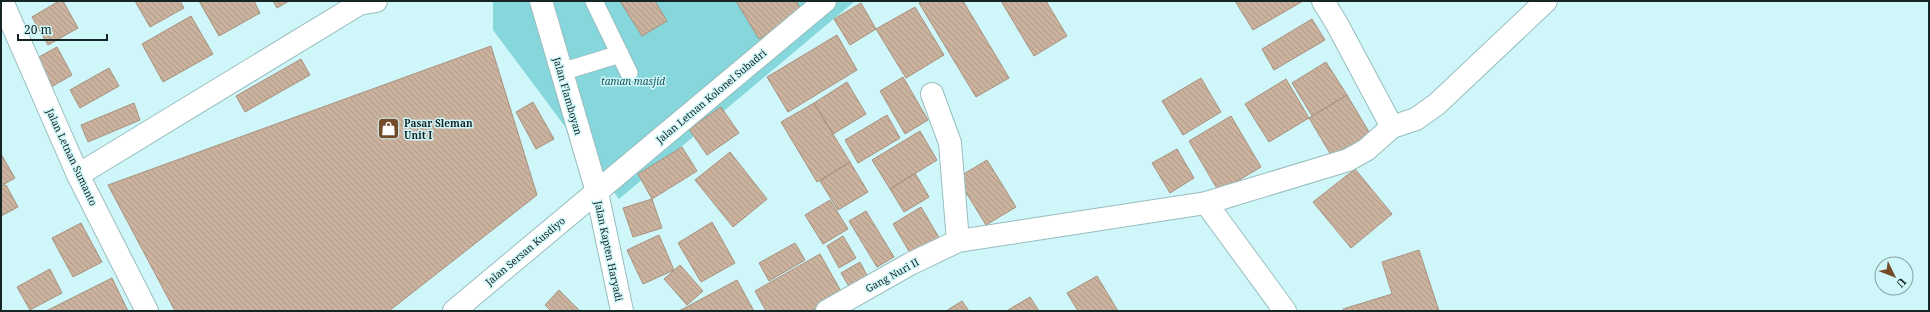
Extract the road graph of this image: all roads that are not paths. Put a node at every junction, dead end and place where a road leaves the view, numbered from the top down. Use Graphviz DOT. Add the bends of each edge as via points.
graph roads {
  1 [pos="2,1"];
  2 [pos="542,1"];
  3 [pos="594,1"];
  4 [pos="826,1"];
  5 [pos="1322,1"];
  6 [pos="1546,1"];
  7 [pos="364,2"];
  8 [pos="620,54"];
  9 [pos="561,72"];
  10 [pos="629,73"];
  11 [pos="932,94"];
  12 [pos="1392,126"];
  13 [pos="78,175"];
  14 [pos="596,192"];
  15 [pos="1206,203"];
  16 [pos="958,241"];
  17 [pos="147,311"];
  18 [pos="454,311"];
  19 [pos="622,311"];
  20 [pos="827,311"];
  21 [pos="1285,311"];
  1 -- 13 [label="street, Jalan Letnan Sumanto"];
  2 -- 9 [label="street, Jalan Flamboyan"];
  3 -- 8 [label="lane"];
  4 -- 14 [label="street, Jalan Letnan Kolonel Subadri"];
  5 -- 12 [label="street"];
  6 -- 12 [label="street" via="1437,104 1416,119"];
  7 -- 13 [label="street"];
  8 -- 9 [label="lane"];
  8 -- 10 [label="lane"];
  9 -- 14 [label="street, Jalan Flamboyan"];
  11 -- 16 [label="street" via="950,144"];
  12 -- 15 [label="street, Gang Nuri II" via="1366,150 1348,160"];
  13 -- 17 [label="street, Jalan Letnan Sumanto"];
  14 -- 18 [label="street, Jalan Sersan Kusdiyo"];
  14 -- 19 [label="street, Jalan Kapten Haryadi"];
  15 -- 16 [label="street, Gang Nuri II"];
  15 -- 21 [label="street"];
  16 -- 20 [label="street, Gang Nuri II" via="910,264"];
}
